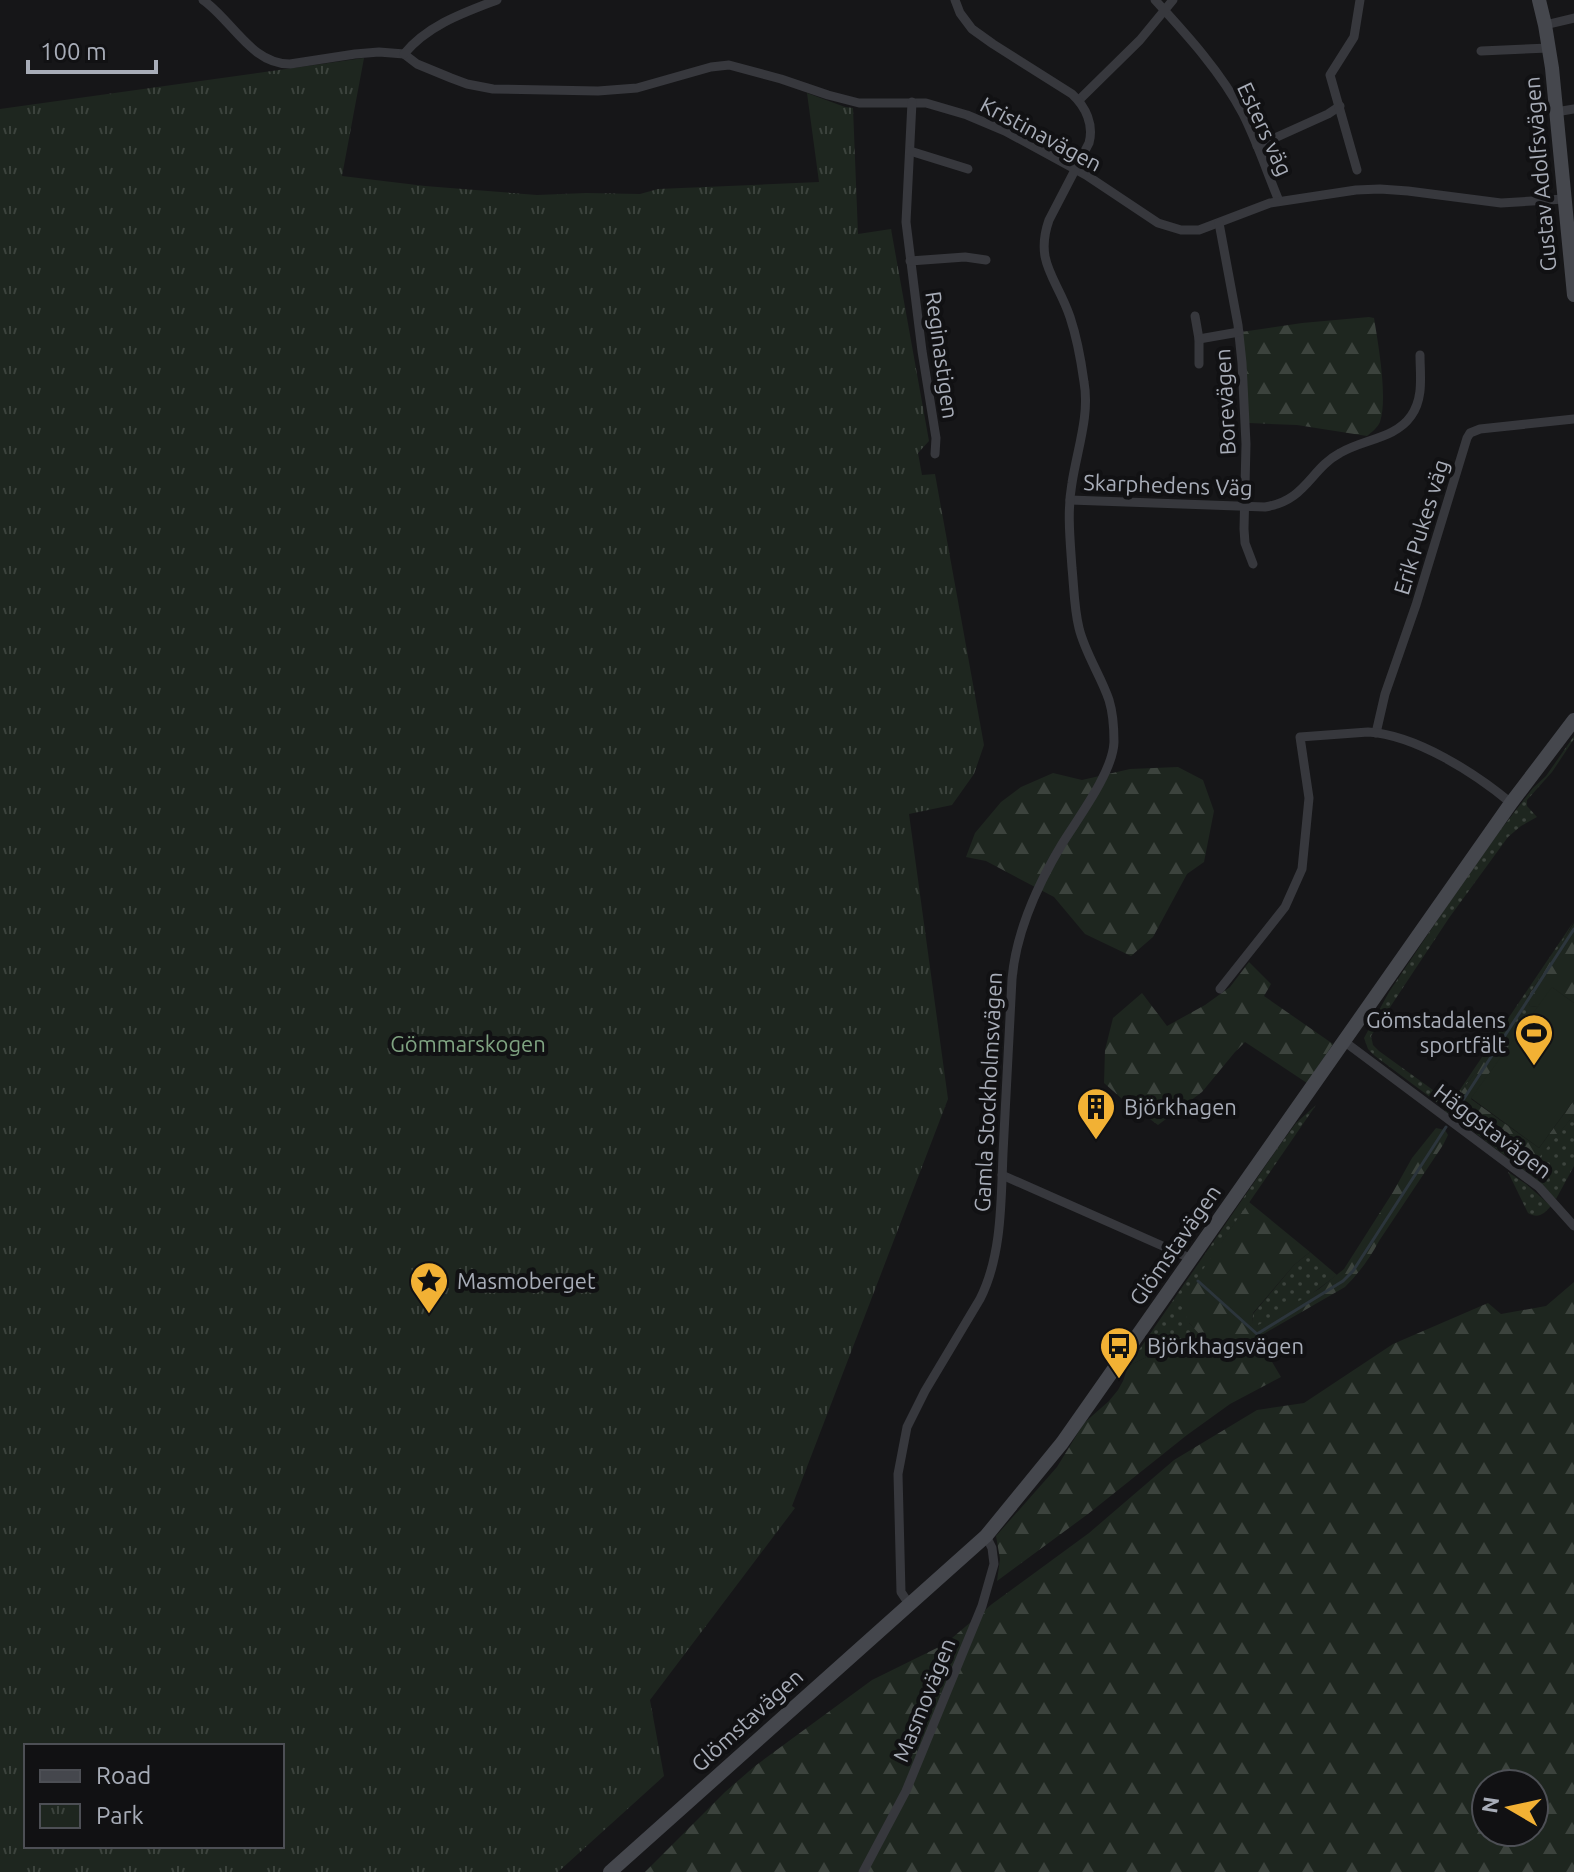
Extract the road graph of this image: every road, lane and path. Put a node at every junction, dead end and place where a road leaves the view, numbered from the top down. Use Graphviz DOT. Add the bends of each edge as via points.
graph roads {
  1 [pos="203,0"];
  2 [pos="497,0"];
  3 [pos="955,0"];
  4 [pos="1155,0"];
  5 [pos="1173,0"];
  6 [pos="1360,0"];
  7 [pos="1539,0"];
  8 [pos="1165,11"];
  9 [pos="1574,18"];
  10 [pos="1545,25"];
  11 [pos="1549,48"];
  12 [pos="1481,51"];
  13 [pos="404,54"];
  14 [pos="1079,100"];
  15 [pos="912,102"];
  16 [pos="1340,106"];
  17 [pos="1574,109"];
  18 [pos="1556,112"];
  19 [pos="1257,146"];
  20 [pos="910,151"];
  21 [pos="968,169"];
  22 [pos="1076,169"];
  23 [pos="1357,170"];
  24 [pos="1564,199"];
  25 [pos="1279,201"];
  26 [pos="1219,223"];
  27 [pos="1571,237"];
  28 [pos="986,260"];
  29 [pos="910,261"];
  30 [pos="1574,295"];
  31 [pos="1195,316"];
  32 [pos="1239,332"];
  33 [pos="1199,339"];
  34 [pos="1420,355"];
  35 [pos="1199,364"];
  36 [pos="1574,419"];
  37 [pos="935,454"];
  38 [pos="1070,500"];
  39 [pos="1245,506"];
  40 [pos="1253,564"];
  41 [pos="1574,720"];
  42 [pos="1376,733"];
  43 [pos="1511,803"];
  44 [pos="1220,989"];
  45 [pos="1345,1042"];
  46 [pos="1002,1175"];
  47 [pos="1574,1226"];
  48 [pos="1192,1259"];
  49 [pos="986,1536"];
  50 [pos="909,1604"];
  51 [pos="610,1872"];
  52 [pos="863,1872"];
  1 -- 13 [label="street" via="252,49 277,63"];
  2 -- 13 [label="street" via="435,28"];
  3 -- 14 [label="street" via="972,29"];
  4 -- 8 [label="street, Esters väg"];
  5 -- 8 [label="street"];
  6 -- 16 [label="street" via="1354,37 1330,75"];
  7 -- 10 [label="main road, Gustav Adolfsvägen"];
  8 -- 14 [label="street"];
  8 -- 19 [label="street, Esters väg" via="1232,94"];
  9 -- 10 [label="street"];
  10 -- 11 [label="main road, Gustav Adolfsvägen"];
  11 -- 12 [label="street, Gustav Adolfsvägen"];
  11 -- 18 [label="main road, Gustav Adolfsvägen"];
  13 -- 15 [label="street, Kristinavägen" via="451,78 493,89 637,88 729,65 859,103"];
  14 -- 22 [label="street, Gamla Stockholmsvägen" via="1091,137"];
  15 -- 20 [label="street, Reginastigen"];
  15 -- 22 [label="street, Kristinavägen" via="988,123"];
  16 -- 19 [label="street"];
  16 -- 23 [label="street"];
  17 -- 18 [label="street"];
  18 -- 24 [label="main road, Gustav Adolfsvägen"];
  19 -- 25 [label="street, Esters väg"];
  20 -- 21 [label="street"];
  20 -- 29 [label="street, Reginastigen"];
  22 -- 26 [label="street, Kristinavägen" via="1170,228 1199,230"];
  22 -- 38 [label="street, Gamla Stockholmsvägen" via="1049,220 1043,245 1074,331 1086,395"];
  24 -- 25 [label="street, Kristinavägen" via="1501,203 1375,189"];
  24 -- 27 [label="main road, Gustav Adolfsvägen"];
  25 -- 26 [label="street, Kristinavägen"];
  26 -- 32 [label="street, Borevägen"];
  27 -- 30 [label="main road, Gustav Adolfsvägen"];
  28 -- 29 [label="street, Reginastigen"];
  29 -- 37 [label="street, Reginastigen"];
  31 -- 33 [label="street, Borevägen"];
  32 -- 33 [label="street, Borevägen"];
  32 -- 39 [label="street, Borevägen"];
  33 -- 35 [label="street, Borevägen"];
  34 -- 39 [label="street, Skarphedens Väg" via="1420,398 1409,420 1336,455 1284,502"];
  36 -- 42 [label="street, Erik Pukes väg" via="1470,433"];
  38 -- 39 [label="street, Skarphedens Väg"];
  38 -- 46 [label="street, Gamla Stockholmsvägen" via="1079,628 1110,704 1113,749 1041,883 1019,944 1012,979"];
  39 -- 40 [label="street, Borevägen" via="1245,543"];
  41 -- 43 [label="main road, Glömstavägen"];
  42 -- 43 [label="street" via="1455,762"];
  42 -- 44 [label="street" via="1300,737 1309,798 1302,869 1280,915"];
  43 -- 45 [label="main road, Glömstavägen"];
  45 -- 47 [label="street, Häggstavägen" via="1539,1187"];
  45 -- 48 [label="main road, Glömstavägen"];
  46 -- 48 [label="street"];
  46 -- 50 [label="street, Gamla Stockholmsvägen" via="988,1283 911,1416 903,1444 898,1474 901,1592"];
  48 -- 49 [label="main road, Glömstavägen" via="1062,1443"];
  49 -- 50 [label="main road, Glömstavägen"];
  49 -- 52 [label="street, Masmovägen" via="994,1564 982,1606 906,1791"];
  50 -- 51 [label="main road, Glömstavägen"];
}
